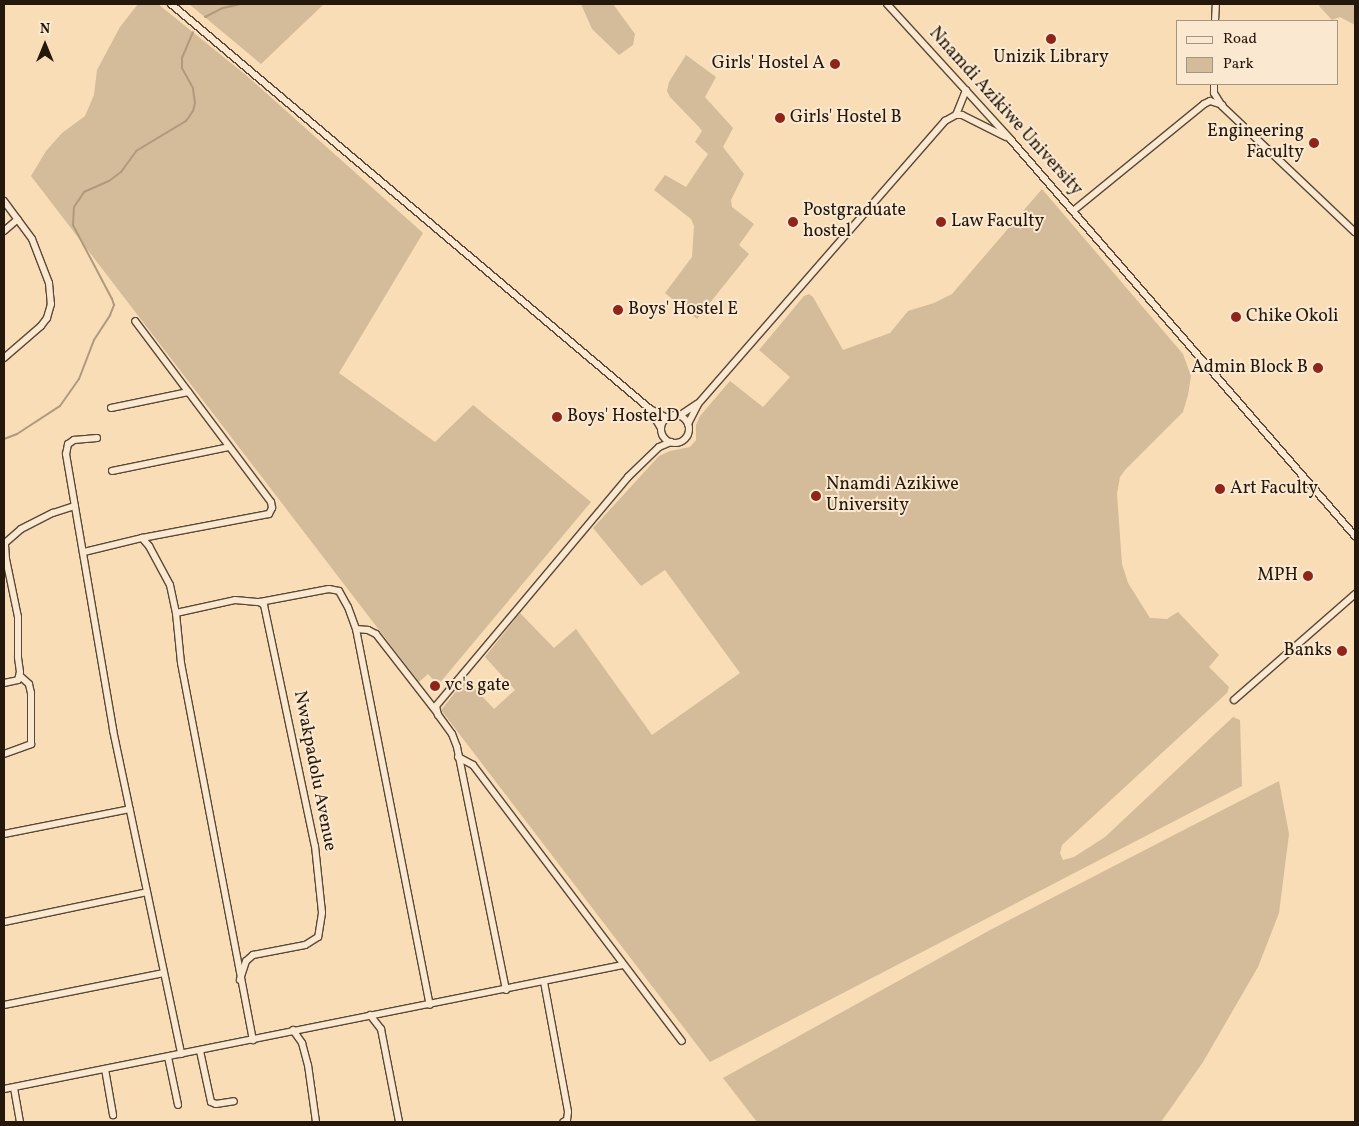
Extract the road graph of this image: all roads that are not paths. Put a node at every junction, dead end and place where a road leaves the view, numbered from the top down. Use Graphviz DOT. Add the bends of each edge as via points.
graph roads {
  1 [pos="171,4"];
  2 [pos="887,4"];
  3 [pos="1216,4"];
  4 [pos="1215,20"];
  5 [pos="1214,85"];
  6 [pos="966,90"];
  7 [pos="1214,93"];
  8 [pos="1210,100"];
  9 [pos="1222,106"];
  10 [pos="956,114"];
  11 [pos="1011,140"];
  12 [pos="4,201"];
  13 [pos="1073,211"];
  14 [pos="18,219"];
  15 [pos="4,231"];
  16 [pos="1355,232"];
  17 [pos="135,321"];
  18 [pos="4,358"];
  19 [pos="188,392"];
  20 [pos="698,404"];
  21 [pos="111,408"];
  22 [pos="650,409"];
  23 [pos="679,416"];
  24 [pos="667,418"];
  25 [pos="688,424"];
  26 [pos="662,431"];
  27 [pos="97,438"];
  28 [pos="671,442"];
  29 [pos="229,447"];
  30 [pos="659,447"];
  31 [pos="112,471"];
  32 [pos="75,506"];
  33 [pos="1355,536"];
  34 [pos="142,538"];
  35 [pos="4,543"];
  36 [pos="84,552"];
  37 [pos="1355,594"];
  38 [pos="260,602"];
  39 [pos="176,612"];
  40 [pos="356,629"];
  41 [pos="20,676"];
  42 [pos="4,683"];
  43 [pos="1234,700"];
  44 [pos="436,711"];
  45 [pos="4,754"];
  46 [pos="458,757"];
  47 [pos="130,809"];
  48 [pos="4,834"];
  49 [pos="147,892"];
  50 [pos="4,922"];
  51 [pos="623,965"];
  52 [pos="164,973"];
  53 [pos="240,980"];
  54 [pos="544,982"];
  55 [pos="506,990"];
  56 [pos="4,1005"];
  57 [pos="430,1006"];
  58 [pos="370,1015"];
  59 [pos="293,1030"];
  60 [pos="253,1040"];
  61 [pos="682,1041"];
  62 [pos="200,1051"];
  63 [pos="181,1054"];
  64 [pos="168,1057"];
  65 [pos="106,1069"];
  66 [pos="14,1088"];
  67 [pos="4,1089"];
  68 [pos="234,1101"];
  69 [pos="178,1105"];
  70 [pos="113,1115"];
  71 [pos="20,1122"];
  72 [pos="316,1122"];
  73 [pos="399,1122"];
  74 [pos="564,1122"];
  1 -- 22 [label="street"];
  2 -- 6 [label="street, Nnamdi Azikiwe University"];
  3 -- 4 [label="street"];
  5 -- 7 [label="street"];
  6 -- 10 [label="street"];
  6 -- 11 [label="street, Nnamdi Azikiwe University"];
  7 -- 8 [label="street"];
  7 -- 9 [label="street"];
  8 -- 9 [label="street"];
  8 -- 13 [label="street, Nnamdi Azikiwe University"];
  9 -- 16 [label="street"];
  10 -- 11 [label="street" via="962,114"];
  10 -- 20 [label="street" via="945,121"];
  11 -- 13 [label="street, Nnamdi Azikiwe University"];
  12 -- 14 [label="street"];
  13 -- 33 [label="street"];
  14 -- 15 [label="street"];
  14 -- 18 [label="street" via="32,239 49,283 51,304 41,326"];
  17 -- 19 [label="street"];
  19 -- 21 [label="street"];
  19 -- 29 [label="street"];
  20 -- 23 [label="street"];
  20 -- 25 [label="street"];
  22 -- 24 [label="street"];
  22 -- 26 [label="street"];
  23 -- 24 [label="street"];
  23 -- 25 [label="street"];
  24 -- 26 [label="street"];
  25 -- 28 [label="street" via="689,430 683,440"];
  26 -- 28 [label="street"];
  26 -- 30 [label="street"];
  27 -- 32 [label="street" via="74,440 66,448"];
  28 -- 30 [label="street"];
  29 -- 31 [label="street"];
  29 -- 34 [label="street" via="271,502 268,514"];
  30 -- 44 [label="street" via="628,477 437,702"];
  32 -- 35 [label="street" via="52,513 21,529"];
  32 -- 36 [label="street"];
  34 -- 36 [label="street"];
  34 -- 39 [label="street" via="170,585"];
  35 -- 41 [label="street" via="18,617"];
  36 -- 47 [label="street" via="113,730"];
  37 -- 43 [label="street"];
  38 -- 39 [label="street" via="235,600"];
  38 -- 40 [label="street" via="329,589 339,591"];
  38 -- 53 [label="street, Nwakpadolu Avenue" via="267,612 315,846 322,913 318,937 314,942 253,955 246,962"];
  39 -- 53 [label="street" via="181,663"];
  40 -- 44 [label="street" via="376,634"];
  40 -- 57 [label="street"];
  41 -- 42 [label="street" via="15,682"];
  41 -- 45 [label="street" via="29,684 31,692 31,744"];
  44 -- 46 [label="street" via="452,734"];
  46 -- 51 [label="street" via="473,765"];
  46 -- 55 [label="street"];
  47 -- 48 [label="street"];
  47 -- 49 [label="street"];
  49 -- 50 [label="street"];
  49 -- 52 [label="street"];
  51 -- 54 [label="street"];
  51 -- 61 [label="street"];
  52 -- 56 [label="street"];
  52 -- 63 [label="street"];
  53 -- 60 [label="street"];
  54 -- 55 [label="street"];
  54 -- 74 [label="street" via="568,1112"];
  55 -- 57 [label="street"];
  57 -- 58 [label="street"];
  58 -- 59 [label="street"];
  58 -- 73 [label="street" via="381,1029"];
  59 -- 60 [label="street"];
  59 -- 72 [label="street" via="302,1043 308,1064"];
  60 -- 62 [label="street"];
  62 -- 63 [label="street"];
  62 -- 68 [label="street" via="211,1102"];
  63 -- 64 [label="street"];
  64 -- 65 [label="street"];
  64 -- 69 [label="street"];
  65 -- 66 [label="street"];
  65 -- 70 [label="street"];
  66 -- 67 [label="street"];
  66 -- 71 [label="street"];
}
